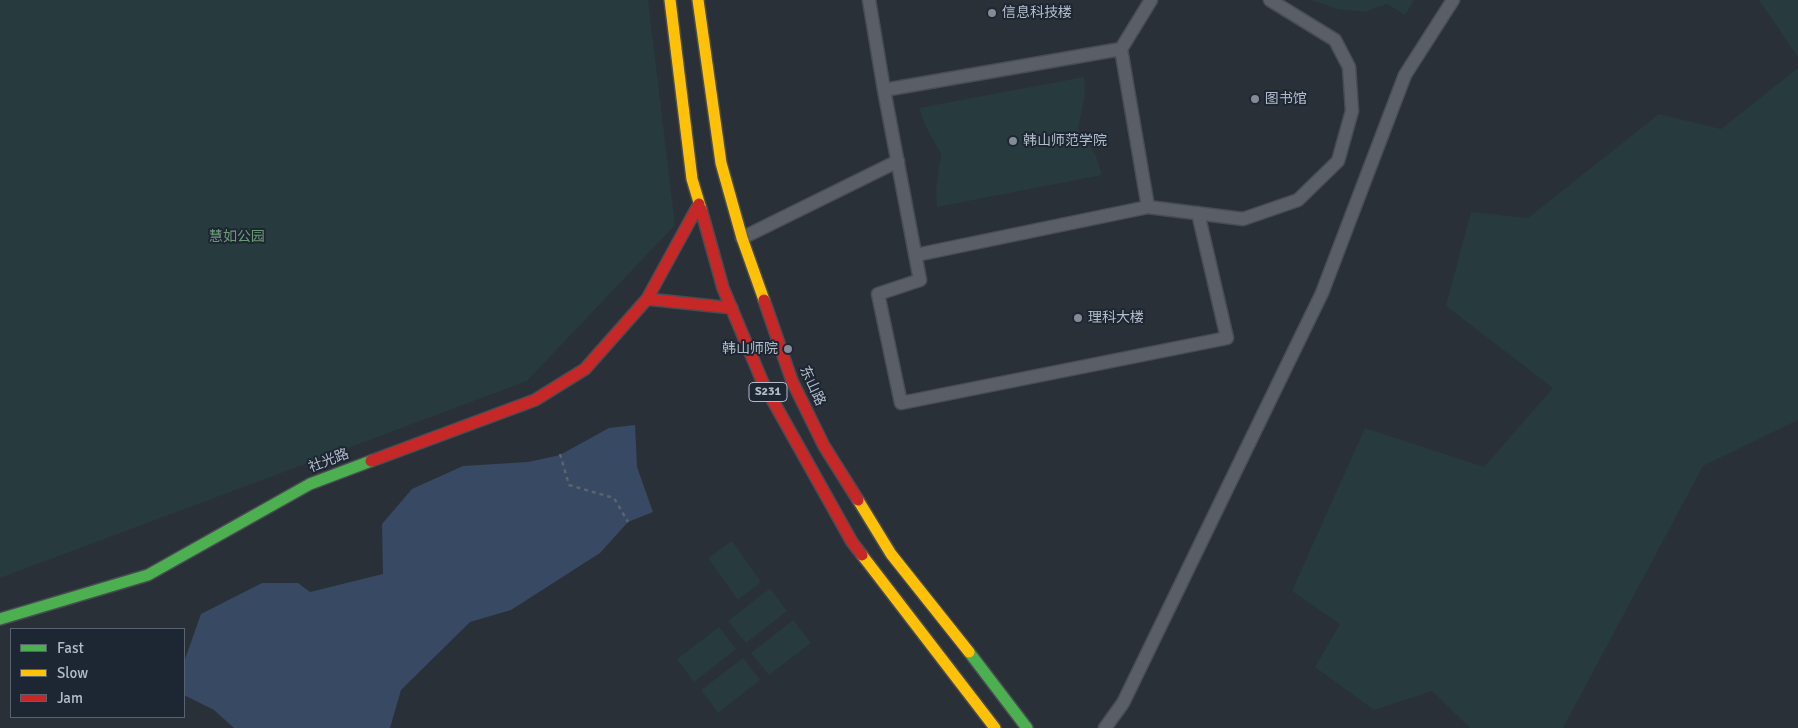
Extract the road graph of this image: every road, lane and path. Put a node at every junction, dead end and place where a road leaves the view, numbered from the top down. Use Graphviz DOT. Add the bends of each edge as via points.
graph roads {
  1 [pos="670,0"];
  2 [pos="698,0"];
  3 [pos="869,0"];
  4 [pos="1151,0"];
  5 [pos="1270,0"];
  6 [pos="1453,0"];
  7 [pos="1121,49"];
  8 [pos="884,90"];
  9 [pos="898,161"];
  10 [pos="699,204"];
  11 [pos="1148,207"];
  12 [pos="1198,213"];
  13 [pos="742,238"];
  14 [pos="916,255"];
  15 [pos="646,299"];
  16 [pos="732,308"];
  17 [pos="560,454"];
  18 [pos="628,522"];
  19 [pos="0,619"];
  20 [pos="995,728"];
  21 [pos="1027,728"];
  22 [pos="1105,728"];
  1 -- 10 [label="main road, S231" via="692,180"];
  2 -- 13 [label="main road, 东山路 / S231" via="721,163"];
  3 -- 8 [label="street"];
  4 -- 7 [label="street"];
  5 -- 12 [label="street" via="1335,40 1349,67 1352,111 1338,161 1298,200 1243,219"];
  6 -- 22 [label="street" via="1405,75 1322,293 1123,703"];
  7 -- 8 [label="street"];
  7 -- 11 [label="street"];
  8 -- 9 [label="street"];
  9 -- 13 [label="street"];
  9 -- 14 [label="street"];
  10 -- 15 [label="main road, 社光路"];
  10 -- 16 [label="main road, S231"];
  11 -- 12 [label="street"];
  11 -- 14 [label="street"];
  12 -- 14 [label="street" via="1227,338 901,404 878,294 920,280"];
  13 -- 21 [label="main road, 东山路 / S231" via="792,381 824,446 891,554"];
  15 -- 16 [label="main road"];
  15 -- 19 [label="main road, 社光路" via="585,369 535,400 310,484 148,575"];
  16 -- 20 [label="main road, S231" via="763,383 852,542"];
  17 -- 18 [label="path" via="569,485 614,498"];
}
